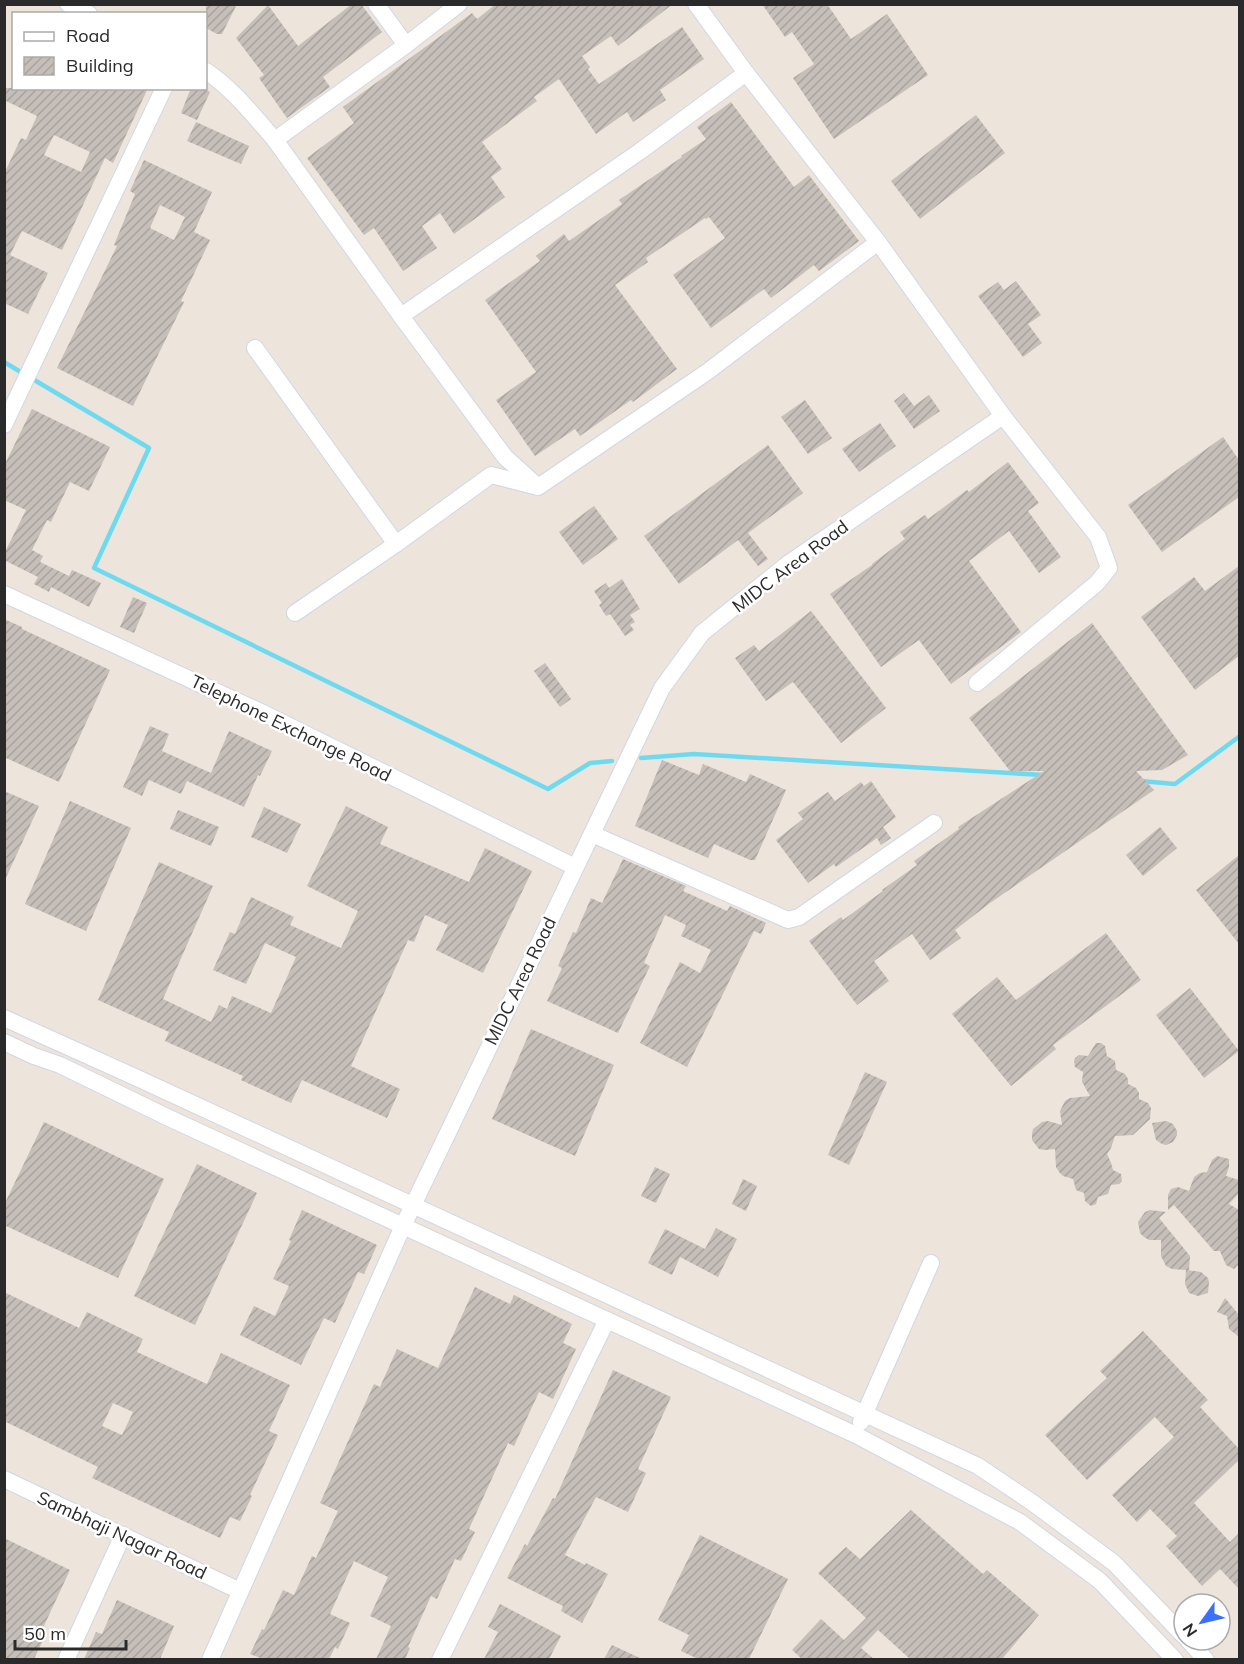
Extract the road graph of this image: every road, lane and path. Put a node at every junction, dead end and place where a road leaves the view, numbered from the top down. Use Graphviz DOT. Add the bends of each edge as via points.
graph roads {
  1 [pos="68,4"];
  2 [pos="376,4"];
  3 [pos="459,4"];
  4 [pos="696,4"];
  5 [pos="85,12"];
  6 [pos="406,45"];
  7 [pos="207,72"];
  8 [pos="746,73"];
  9 [pos="163,90"];
  10 [pos="274,140"];
  11 [pos="878,242"];
  12 [pos="401,316"];
  13 [pos="255,348"];
  14 [pos="1003,416"];
  15 [pos="4,425"];
  16 [pos="537,487"];
  17 [pos="396,544"];
  18 [pos="4,594"];
  19 [pos="295,613"];
  20 [pos="977,683"];
  21 [pos="934,823"];
  22 [pos="592,834"];
  23 [pos="575,867"];
  24 [pos="4,1018"];
  25 [pos="4,1042"];
  26 [pos="179,1098"];
  27 [pos="169,1118"];
  28 [pos="229,1121"];
  29 [pos="220,1141"];
  30 [pos="305,1156"];
  31 [pos="296,1176"];
  32 [pos="413,1205"];
  33 [pos="403,1226"];
  34 [pos="931,1263"];
  35 [pos="607,1320"];
  36 [pos="865,1413"];
  37 [pos="856,1435"];
  38 [pos="4,1479"];
  39 [pos="1033,1503"];
  40 [pos="1020,1522"];
  41 [pos="123,1535"];
  42 [pos="240,1591"];
  43 [pos="1172,1624"];
  44 [pos="1172,1640"];
  45 [pos="1161,1645"];
  46 [pos="66,1659"];
  47 [pos="210,1659"];
  48 [pos="440,1659"];
  49 [pos="1175,1659"];
  1 -- 5 [label="street"];
  2 -- 6 [label="street"];
  3 -- 6 [label="street"];
  4 -- 8 [label="street"];
  6 -- 10 [label="street"];
  7 -- 10 [label="street" via="241,100"];
  8 -- 11 [label="street"];
  8 -- 12 [label="street"];
  9 -- 15 [label="street"];
  10 -- 12 [label="street"];
  11 -- 14 [label="street"];
  11 -- 16 [label="street" via="707,372"];
  12 -- 16 [label="street" via="505,457"];
  13 -- 17 [label="street"];
  14 -- 20 [label="street" via="1098,537 1109,568 1097,584"];
  14 -- 22 [label="street, MIDC Area Road" via="789,563 702,633 662,688"];
  16 -- 17 [label="street" via="491,475"];
  17 -- 19 [label="street"];
  18 -- 23 [label="street, Telephone Exchange Road" via="263,713"];
  21 -- 22 [label="street" via="799,917 788,920"];
  22 -- 23 [label="street, MIDC Area Road"];
  23 -- 32 [label="street, MIDC Area Road"];
  24 -- 26 [label="street"];
  25 -- 27 [label="street"];
  26 -- 27 [label="street"];
  26 -- 28 [label="street"];
  27 -- 29 [label="street"];
  28 -- 29 [label="street"];
  28 -- 30 [label="street"];
  29 -- 31 [label="street"];
  30 -- 31 [label="street"];
  30 -- 32 [label="street"];
  31 -- 33 [label="street"];
  32 -- 33 [label="street, MIDC Area Road"];
  32 -- 36 [label="street"];
  33 -- 35 [label="street"];
  33 -- 42 [label="street, MIDC Area Road"];
  34 -- 36 [label="street"];
  35 -- 37 [label="street"];
  35 -- 48 [label="street"];
  36 -- 37 [label="street"];
  36 -- 39 [label="street" via="978,1466"];
  37 -- 40 [label="street"];
  38 -- 41 [label="street, Sambhaji Nagar Road"];
  39 -- 40 [label="street"];
  39 -- 43 [label="street" via="1114,1563"];
  40 -- 45 [label="street" via="1100,1581"];
  41 -- 42 [label="street, Sambhaji Nagar Road"];
  41 -- 46 [label="street"];
  42 -- 47 [label="street, MIDC Area Road"];
  44 -- 45 [label="street"];
  45 -- 49 [label="street"];
}
